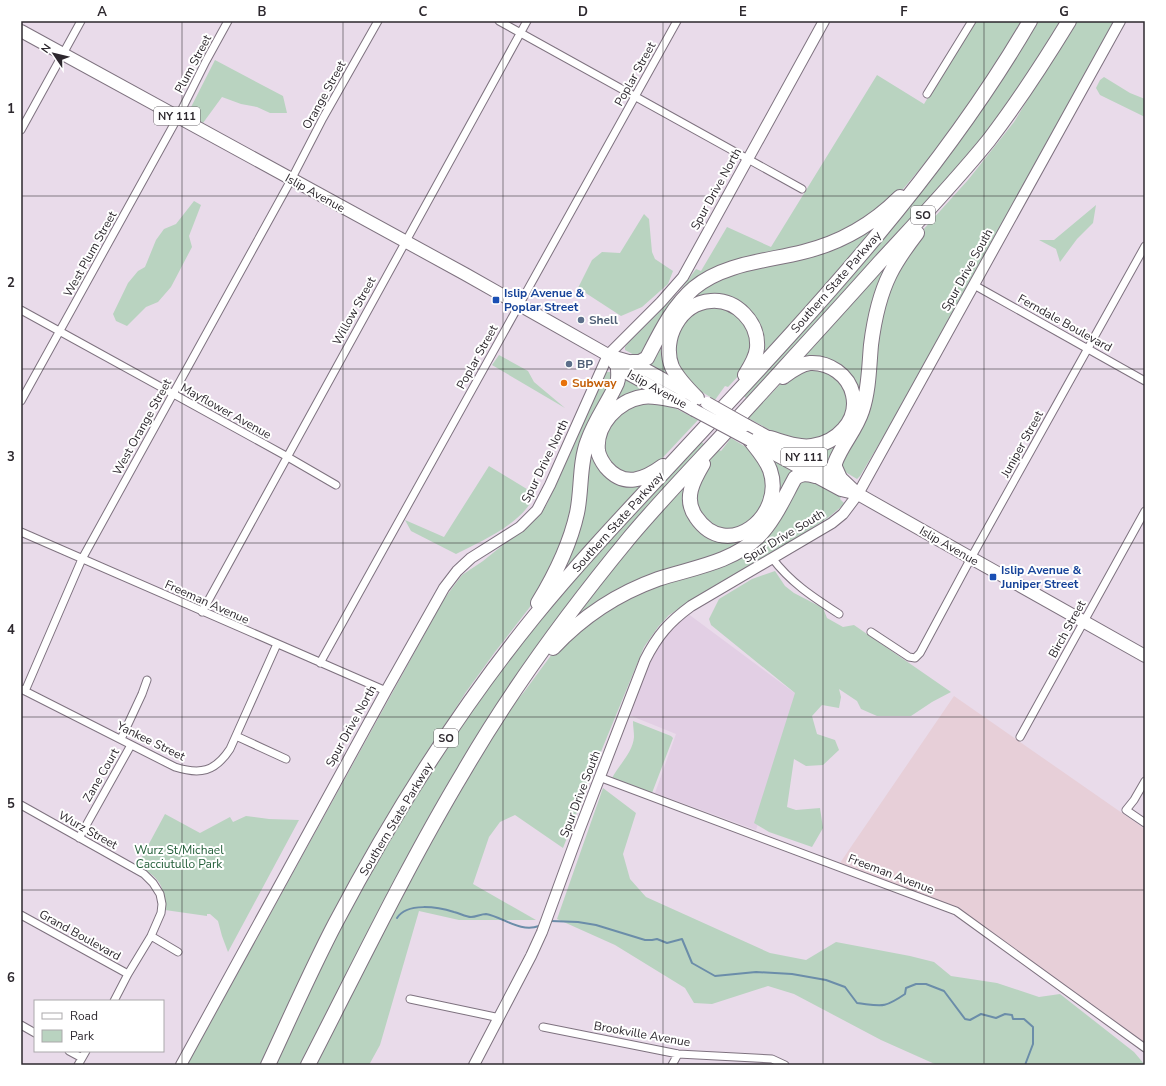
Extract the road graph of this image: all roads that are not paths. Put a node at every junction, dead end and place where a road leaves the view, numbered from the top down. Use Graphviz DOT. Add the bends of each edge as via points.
graph roads {
  1 [pos="81,21"];
  2 [pos="228,21"];
  3 [pos="378,21"];
  4 [pos="499,21"];
  5 [pos="527,21"];
  6 [pos="677,21"];
  7 [pos="824,21"];
  8 [pos="972,21"];
  9 [pos="1030,21"];
  10 [pos="1069,21"];
  11 [pos="1120,21"];
  12 [pos="21,31"];
  13 [pos="520,33"];
  14 [pos="63,54"];
  15 [pos="927,94"];
  16 [pos="635,97"];
  17 [pos="178,117"];
  18 [pos="21,130"];
  19 [pos="940,157"];
  20 [pos="747,159"];
  21 [pos="291,180"];
  22 [pos="954,181"];
  23 [pos="802,189"];
  24 [pos="405,242"];
  25 [pos="1145,246"];
  26 [pos="974,285"];
  27 [pos="519,304"];
  28 [pos="21,310"];
  29 [pos="59,331"];
  30 [pos="1087,348"];
  31 [pos="608,355"];
  32 [pos="632,362"];
  33 [pos="618,368"];
  34 [pos="1145,381"];
  35 [pos="172,394"];
  36 [pos="759,395"];
  37 [pos="21,401"];
  38 [pos="678,401"];
  39 [pos="700,404"];
  40 [pos="725,406"];
  41 [pos="720,437"];
  42 [pos="770,438"];
  43 [pos="750,440"];
  44 [pos="684,450"];
  45 [pos="286,456"];
  46 [pos="815,476"];
  47 [pos="839,476"];
  48 [pos="336,485"];
  49 [pos="858,494"];
  50 [pos="1145,511"];
  51 [pos="21,532"];
  52 [pos="772,558"];
  53 [pos="971,558"];
  54 [pos="82,559"];
  55 [pos="202,612"];
  56 [pos="839,614"];
  57 [pos="1083,621"];
  58 [pos="871,632"];
  59 [pos="277,644"];
  60 [pos="1145,656"];
  61 [pos="501,660"];
  62 [pos="320,663"];
  63 [pos="147,680"];
  64 [pos="23,690"];
  65 [pos="386,691"];
  66 [pos="497,717"];
  67 [pos="236,736"];
  68 [pos="1020,737"];
  69 [pos="121,739"];
  70 [pos="131,745"];
  71 [pos="286,758"];
  72 [pos="600,778"];
  73 [pos="1145,780"];
  74 [pos="21,805"];
  75 [pos="1145,823"];
  76 [pos="78,838"];
  77 [pos="21,915"];
  78 [pos="151,936"];
  79 [pos="178,952"];
  80 [pos="128,974"];
  81 [pos="410,999"];
  82 [pos="115,1000"];
  83 [pos="500,1018"];
  84 [pos="21,1025"];
  85 [pos="543,1027"];
  86 [pos="34,1032"];
  87 [pos="1145,1048"];
  88 [pos="71,1052"];
  89 [pos="85,1052"];
  90 [pos="678,1054"];
  91 [pos="82,1058"];
  92 [pos="78,1065"];
  93 [pos="181,1065"];
  94 [pos="268,1065"];
  95 [pos="308,1065"];
  96 [pos="474,1065"];
  97 [pos="672,1065"];
  98 [pos="784,1065"];
  1 -- 14 [label="street"];
  2 -- 17 [label="street, Plum Street"];
  3 -- 21 [label="street, Orange Street"];
  4 -- 13 [label="street"];
  5 -- 13 [label="street, Willow Street"];
  6 -- 16 [label="street, Poplar Street"];
  7 -- 20 [label="street, Spur Drive North"];
  8 -- 15 [label="street"];
  9 -- 19 [label="highway, Southern State Parkway / SO" via="998,74"];
  10 -- 22 [label="highway, Southern State Parkway / SO" via="1018,100 989,140"];
  11 -- 26 [label="street, Spur Drive South"];
  12 -- 14 [label="main road, Islip Avenue / NY 111"];
  13 -- 16 [label="street"];
  13 -- 24 [label="street, Willow Street"];
  14 -- 17 [label="main road, Islip Avenue / NY 111"];
  14 -- 18 [label="street"];
  16 -- 20 [label="street"];
  16 -- 27 [label="street, Poplar Street"];
  17 -- 21 [label="main road, Islip Avenue / NY 111"];
  17 -- 29 [label="street, West Plum Street"];
  19 -- 32 [label="highway" via="890,207 851,233 805,251 734,268 696,287 681,300 668,318 647,358 640,362"];
  19 -- 40 [label="highway, Southern State Parkway / SO" via="846,273"];
  20 -- 23 [label="street"];
  20 -- 31 [label="street, Spur Drive North" via="683,277"];
  21 -- 24 [label="main road, Islip Avenue / NY 111"];
  21 -- 35 [label="street, West Orange Street"];
  22 -- 36 [label="highway, Southern State Parkway / SO"];
  22 -- 47 [label="highway" via="904,250 890,274 881,297 875,320 867,394 855,428 835,462 834,467"];
  24 -- 27 [label="main road, Islip Avenue / NY 111"];
  24 -- 45 [label="street, Willow Street"];
  25 -- 30 [label="street, Juniper Street"];
  26 -- 30 [label="street, Ferndale Boulevard"];
  26 -- 49 [label="street, Spur Drive South"];
  27 -- 31 [label="main road, Islip Avenue / NY 111"];
  27 -- 62 [label="street, Poplar Street"];
  28 -- 29 [label="street, Mayflower Avenue"];
  29 -- 35 [label="street, Mayflower Avenue"];
  29 -- 37 [label="street, West Plum Street"];
  30 -- 34 [label="street, Ferndale Boulevard"];
  30 -- 53 [label="street, Juniper Street"];
  31 -- 32 [label="main road, Islip Avenue / NY 111"];
  31 -- 33 [label="main road, Islip Avenue / NY 111"];
  31 -- 65 [label="street, Spur Drive North" via="541,503 520,527 471,558 452,577"];
  32 -- 39 [label="main road, Islip Avenue / NY 111"];
  33 -- 38 [label="main road, Islip Avenue / NY 111"];
  33 -- 61 [label="highway" via="617,383 587,442 577,512 570,539 544,592"];
  35 -- 45 [label="street, Mayflower Avenue"];
  35 -- 54 [label="street, West Orange Street"];
  36 -- 41 [label="highway, Southern State Parkway / SO"];
  36 -- 42 [label="highway" via="799,366 810,363 822,364 842,374 854,395 854,408 844,430 824,444 800,446"];
  38 -- 39 [label="main road, Islip Avenue / NY 111"];
  38 -- 44 [label="highway" via="644,397 619,406 602,428 598,452 610,471 619,478 630,480 651,474"];
  39 -- 40 [label="highway" via="678,377 669,354 672,330 678,318 700,303 712,301 736,307 745,314 756,335 757,348 753,362"];
  39 -- 42 [label="main road, Islip Avenue / NY 111, bridge"];
  39 -- 43 [label="main road, Islip Avenue / NY 111, bridge"];
  40 -- 44 [label="highway, Southern State Parkway / SO"];
  41 -- 43 [label="highway" via="690,490 690,502 699,522 719,535 743,533 755,526 769,507 772,494 770,472 766,460"];
  41 -- 66 [label="highway, Southern State Parkway / SO" via="671,490 591,585"];
  42 -- 47 [label="main road, Islip Avenue / NY 111"];
  43 -- 46 [label="main road, Islip Avenue / NY 111"];
  44 -- 61 [label="highway, Southern State Parkway / SO" via="564,582"];
  45 -- 48 [label="street, Mayflower Avenue"];
  45 -- 55 [label="street, Willow Street"];
  46 -- 49 [label="main road, Islip Avenue / NY 111" via="841,490"];
  46 -- 66 [label="highway" via="806,474 795,478 770,522 745,548 728,557 635,588 590,613 553,648"];
  47 -- 49 [label="main road, Islip Avenue / NY 111"];
  49 -- 52 [label="street, Spur Drive South" via="843,514 832,523"];
  49 -- 53 [label="main road, Islip Avenue / NY 111"];
  50 -- 57 [label="street, Birch Street"];
  51 -- 54 [label="street, Freeman Avenue"];
  52 -- 56 [label="street" via="800,588"];
  52 -- 72 [label="street, Spur Drive South" via="690,606 666,626 645,660"];
  53 -- 57 [label="main road, Islip Avenue / NY 111"];
  53 -- 58 [label="street, Juniper Street" via="915,658 909,657"];
  54 -- 55 [label="street, Freeman Avenue"];
  54 -- 64 [label="street, West Orange Street"];
  55 -- 59 [label="street, Freeman Avenue"];
  57 -- 60 [label="main road, Islip Avenue / NY 111"];
  57 -- 68 [label="street, Birch Street"];
  59 -- 62 [label="street, Freeman Avenue"];
  59 -- 67 [label="street, Yankee Street"];
  61 -- 94 [label="highway, Southern State Parkway / SO" via="430,762 370,860 334,926"];
  62 -- 65 [label="street, Freeman Avenue"];
  63 -- 69 [label="street"];
  64 -- 69 [label="street, Yankee Street"];
  65 -- 93 [label="street, Spur Drive North"];
  66 -- 95 [label="highway, Southern State Parkway / SO" via="407,871"];
  67 -- 70 [label="street, Yankee Street" via="224,758 214,766 196,772 175,766"];
  67 -- 71 [label="street"];
  69 -- 70 [label="street, Yankee Street"];
  70 -- 76 [label="street, Zane Court"];
  72 -- 83 [label="street, Spur Drive South" via="532,956"];
  72 -- 87 [label="street, Freeman Avenue" via="956,910"];
  73 -- 75 [label="street" via="1126,810"];
  74 -- 76 [label="street, Wurz Street"];
  76 -- 78 [label="street, Wurz Street" via="144,874 153,882 162,904"];
  77 -- 80 [label="street, Grand Boulevard"];
  78 -- 79 [label="street"];
  78 -- 80 [label="street, Wurz Street"];
  80 -- 82 [label="street, Wurz Street"];
  81 -- 83 [label="street"];
  83 -- 96 [label="street, Spur Drive South"];
  84 -- 86 [label="street"];
  85 -- 90 [label="street, Brookville Avenue"];
  88 -- 91 [label="street"];
  89 -- 91 [label="street"];
  90 -- 97 [label="street"];
  90 -- 98 [label="street, Brookville Avenue" via="772,1058"];
  91 -- 92 [label="street"];
}
